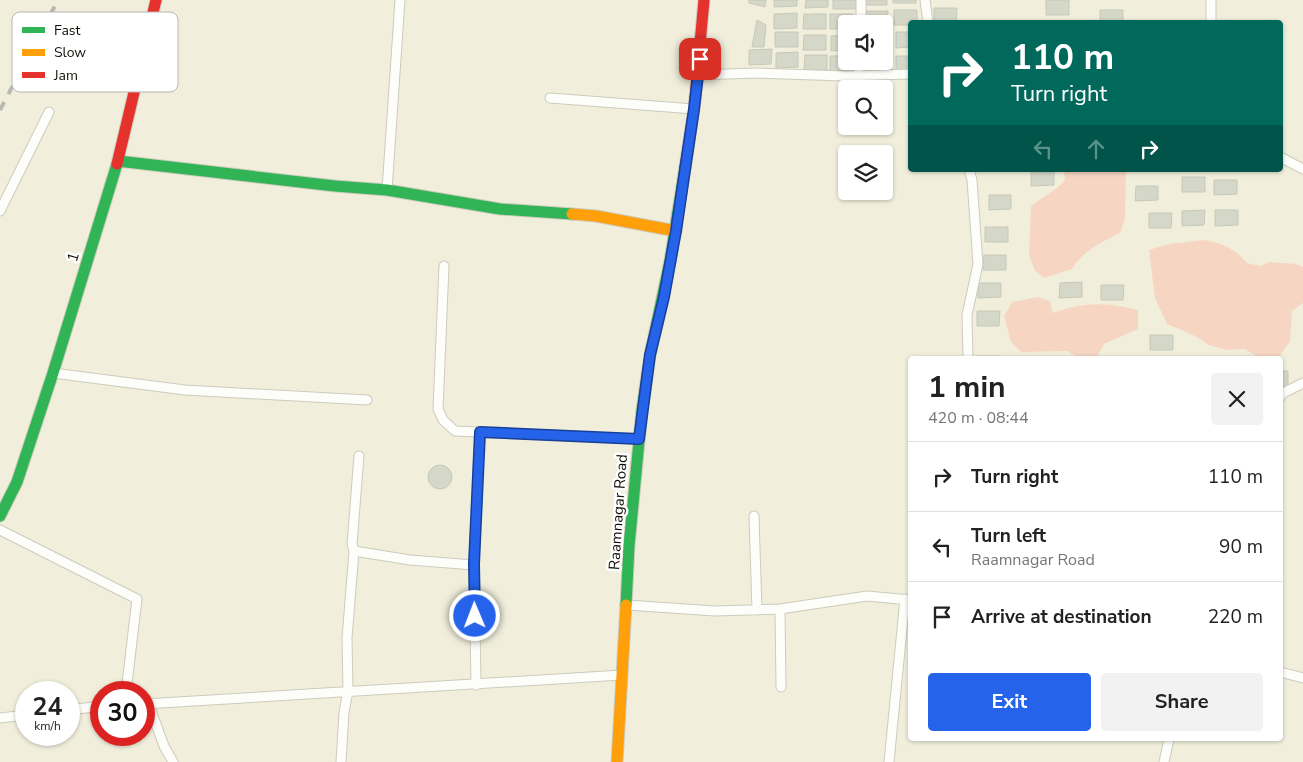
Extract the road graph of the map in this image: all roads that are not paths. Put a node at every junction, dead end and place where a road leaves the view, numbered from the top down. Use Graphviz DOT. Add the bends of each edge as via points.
graph roads {
  1 [pos="400,0"];
  2 [pos="704,0"];
  3 [pos="861,0"];
  4 [pos="925,0"];
  5 [pos="1211,0"];
  6 [pos="861,15"];
  7 [pos="928,20"];
  8 [pos="1211,20"];
  9 [pos="859,70"];
  10 [pos="908,74"];
  11 [pos="698,75"];
  12 [pos="859,76"];
  13 [pos="134,92"];
  14 [pos="550,98"];
  15 [pos="694,109"];
  16 [pos="49,112"];
  17 [pos="1283,159"];
  18 [pos="118,161"];
  19 [pos="1303,169"];
  20 [pos="970,172"];
  21 [pos="386,190"];
  22 [pos="0,211"];
  23 [pos="676,231"];
  24 [pos="444,266"];
  25 [pos="968,356"];
  26 [pos="53,373"];
  27 [pos="1303,383"];
  28 [pos="1283,392"];
  29 [pos="367,400"];
  30 [pos="480,432"];
  31 [pos="639,439"];
  32 [pos="359,456"];
  33 [pos="0,516"];
  34 [pos="754,516"];
  35 [pos="0,530"];
  36 [pos="354,551"];
  37 [pos="474,564"];
  38 [pos="908,600"];
  39 [pos="627,605"];
  40 [pos="780,609"];
  41 [pos="757,610"];
  42 [pos="1283,673"];
  43 [pos="622,676"];
  44 [pos="1303,678"];
  45 [pos="127,681"];
  46 [pos="476,685"];
  47 [pos="781,686"];
  48 [pos="348,690"];
  49 [pos="155,703"];
  50 [pos="15,716"];
  51 [pos="0,718"];
  52 [pos="155,725"];
  53 [pos="1169,741"];
  54 [pos="172,762"];
  55 [pos="341,762"];
  56 [pos="617,762"];
  57 [pos="889,762"];
  58 [pos="1164,762"];
  1 -- 21 [label="street"];
  2 -- 11 [label="main road, Raamnagar Road"];
  3 -- 6 [label="street"];
  4 -- 7 [label="street"];
  5 -- 8 [label="street"];
  9 -- 12 [label="street"];
  10 -- 12 [label="street"];
  11 -- 12 [label="street"];
  11 -- 15 [label="main road, Raamnagar Road"];
  13 -- 18 [label="main road, 1"];
  14 -- 15 [label="street"];
  15 -- 23 [label="main road, Raamnagar Road"];
  16 -- 22 [label="street"];
  17 -- 19 [label="street"];
  18 -- 21 [label="main road"];
  18 -- 26 [label="main road, 1"];
  20 -- 25 [label="street" via="978,264 967,315"];
  21 -- 23 [label="main road" via="500,209 596,216"];
  23 -- 31 [label="main road, Raamnagar Road" via="650,355"];
  24 -- 30 [label="street" via="438,409 443,420 455,431"];
  26 -- 29 [label="street" via="185,390"];
  26 -- 33 [label="main road, 1" via="17,482"];
  27 -- 28 [label="street"];
  30 -- 31 [label="street"];
  30 -- 37 [label="street"];
  31 -- 39 [label="main road, Raamnagar Road"];
  32 -- 36 [label="street"];
  34 -- 41 [label="street"];
  35 -- 45 [label="street" via="137,599"];
  36 -- 37 [label="street" via="410,560"];
  36 -- 48 [label="street" via="347,638"];
  37 -- 46 [label="street"];
  38 -- 40 [label="street" via="867,596"];
  38 -- 57 [label="street"];
  39 -- 41 [label="street" via="715,611"];
  39 -- 43 [label="main road, Raamnagar Road"];
  40 -- 41 [label="street"];
  40 -- 47 [label="street"];
  42 -- 44 [label="street"];
  43 -- 46 [label="street"];
  43 -- 56 [label="main road, Raamnagar Road"];
  46 -- 48 [label="street"];
  48 -- 49 [label="street"];
  48 -- 55 [label="street"];
  50 -- 51 [label="street"];
  52 -- 54 [label="street"];
  53 -- 58 [label="street"];
}
